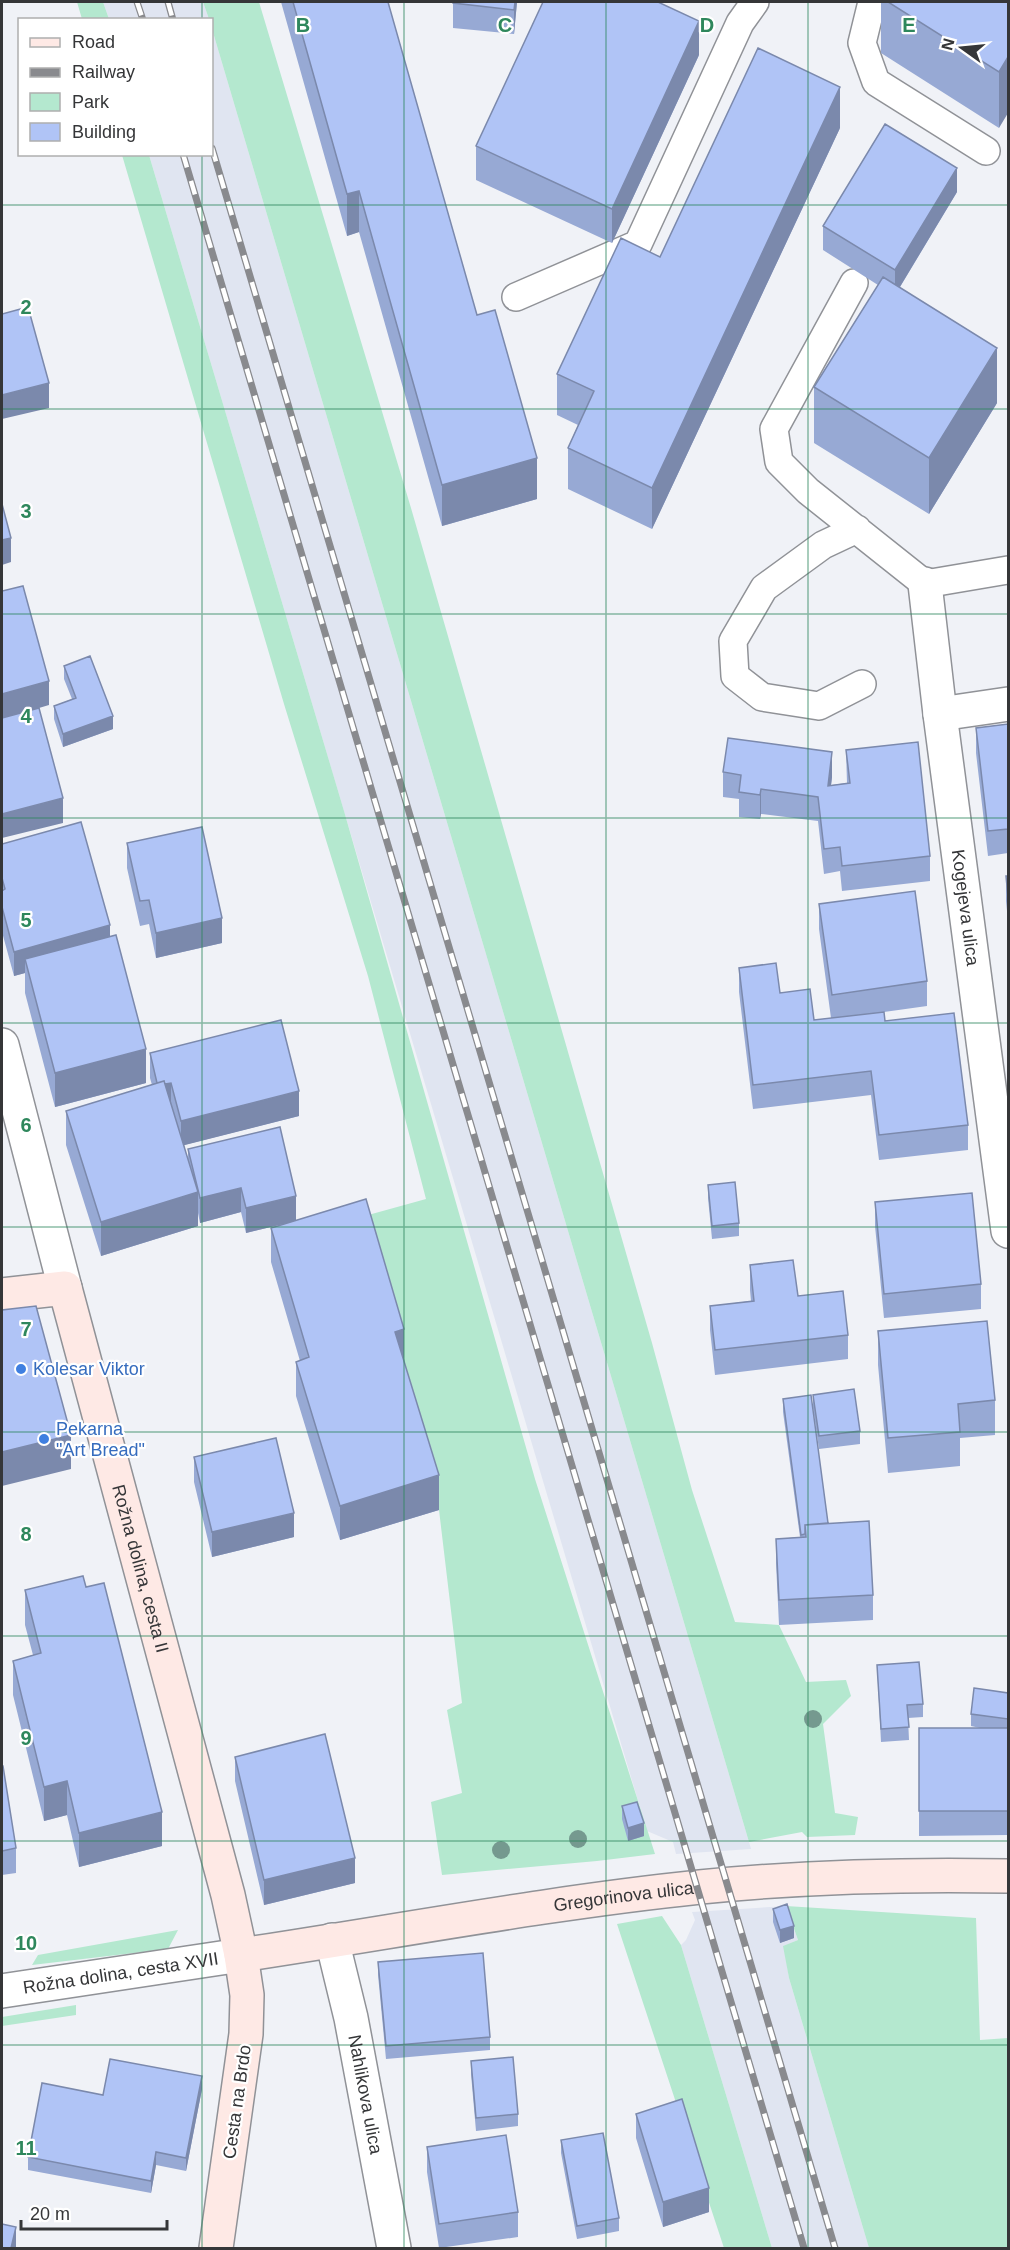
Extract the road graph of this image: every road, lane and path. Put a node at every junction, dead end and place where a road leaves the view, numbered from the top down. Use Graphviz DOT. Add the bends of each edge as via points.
graph roads {
  1 [pos="755,2"];
  2 [pos="872,2"];
  3 [pos="986,151"];
  4 [pos="854,283"];
  5 [pos="516,297"];
  6 [pos="857,530"];
  7 [pos="1008,570"];
  8 [pos="925,584"];
  9 [pos="862,684"];
  10 [pos="1008,704"];
  11 [pos="940,714"];
  12 [pos="2,1045"];
  13 [pos="1008,1231"];
  14 [pos="65,1288"];
  15 [pos="2,1295"];
  16 [pos="1008,1876"];
  17 [pos="333,1940"];
  18 [pos="241,1955"];
  19 [pos="2,1991"];
  20 [pos="216,2248"];
  21 [pos="394,2248"];
  1 -- 5 [label="lane" via="740,23 638,244"];
  2 -- 3 [label="lane" via="862,43 876,82"];
  4 -- 6 [label="lane" via="774,429 779,462"];
  6 -- 8 [label="lane"];
  6 -- 9 [label="lane" via="823,545 764,588 733,641 735,676 762,697 819,706"];
  7 -- 8 [label="lane"];
  8 -- 11 [label="street, Kogejeva ulica"];
  10 -- 11 [label="street"];
  11 -- 13 [label="street, Kogejeva ulica"];
  12 -- 14 [label="street, Rožna dolina, cesta II"];
  14 -- 15 [label="street"];
  14 -- 18 [label="street, Rožna dolina, cesta II"];
  16 -- 17 [label="street, Gregorinova ulica" via="930,1876 697,1888 525,1909"];
  17 -- 18 [label="street, Gregorinova ulica"];
  17 -- 21 [label="street, Nahlikova ulica"];
  18 -- 19 [label="street, Rožna dolina, cesta XVII"];
  18 -- 20 [label="street, Cesta na Brdo" via="247,1995 246,2034"];
}
